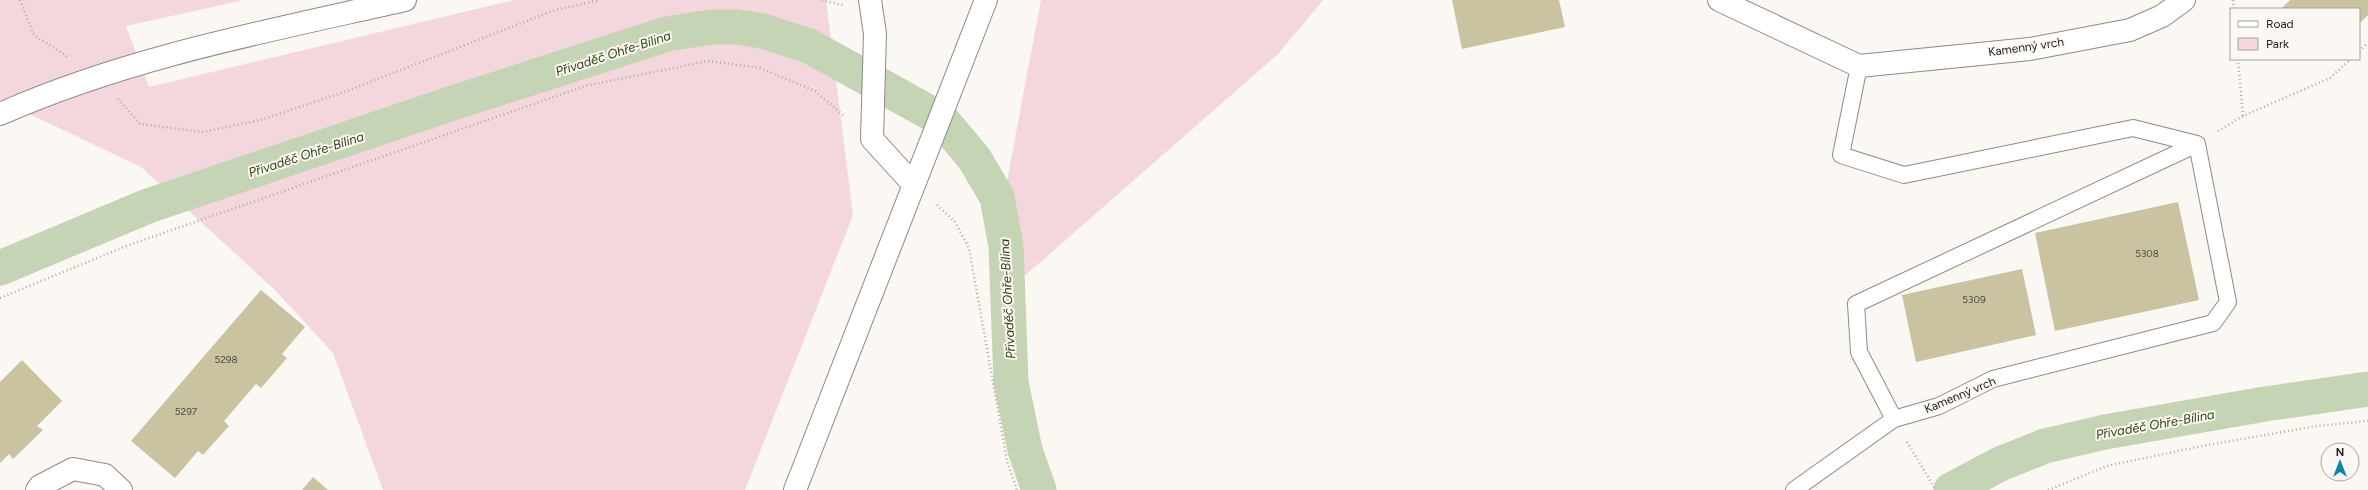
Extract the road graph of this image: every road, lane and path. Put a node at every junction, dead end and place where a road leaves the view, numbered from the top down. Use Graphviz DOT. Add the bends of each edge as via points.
graph roads {
  1 [pos="20,0"];
  2 [pos="405,0"];
  3 [pos="600,0"];
  4 [pos="870,0"];
  5 [pos="986,0"];
  6 [pos="1720,0"];
  7 [pos="2184,0"];
  8 [pos="2368,43"];
  9 [pos="2360,50"];
  10 [pos="2238,60"];
  11 [pos="2349,60"];
  12 [pos="1859,66"];
  13 [pos="97,76"];
  14 [pos="0,114"];
  15 [pos="2243,116"];
  16 [pos="872,139"];
  17 [pos="2197,144"];
  18 [pos="913,184"];
  19 [pos="0,298"];
  20 [pos="1894,419"];
  21 [pos="2368,421"];
  22 [pos="37,490"];
  23 [pos="121,490"];
  24 [pos="795,490"];
  25 [pos="1017,490"];
  26 [pos="1794,490"];
  27 [pos="1936,490"];
  28 [pos="2048,490"];
  1 -- 13 [label="path" via="34,35"];
  2 -- 13 [label="street" via="177,52"];
  3 -- 13 [label="path" via="555,10 347,91 264,119 203,132 140,124"];
  4 -- 16 [label="street" via="875,34"];
  5 -- 18 [label="street"];
  6 -- 12 [label="street"];
  7 -- 12 [label="street, Kamenný vrch" via="2162,16 2130,30 2030,49"];
  8 -- 9 [label="path"];
  10 -- 15 [label="path"];
  11 -- 15 [label="path" via="2330,78"];
  12 -- 17 [label="lane" via="1841,155 1904,175 2133,128"];
  13 -- 14 [label="street"];
  15 -- 17 [label="path"];
  16 -- 18 [label="street"];
  16 -- 19 [label="path" via="815,91 760,68 708,61 585,86 129,245"];
  17 -- 20 [label="lane" via="1856,304 1859,352"];
  17 -- 20 [label="lane, Kamenný vrch" via="2228,302 2213,323 1993,379 1939,406"];
  18 -- 24 [label="street"];
  18 -- 25 [label="path" via="955,222 969,248 1007,461"];
  20 -- 26 [label="lane, Kamenný vrch"];
  20 -- 27 [label="path"];
  21 -- 28 [label="path" via="2317,426 2108,466"];
  22 -- 23 [label="street" via="73,469 105,475"];
}
